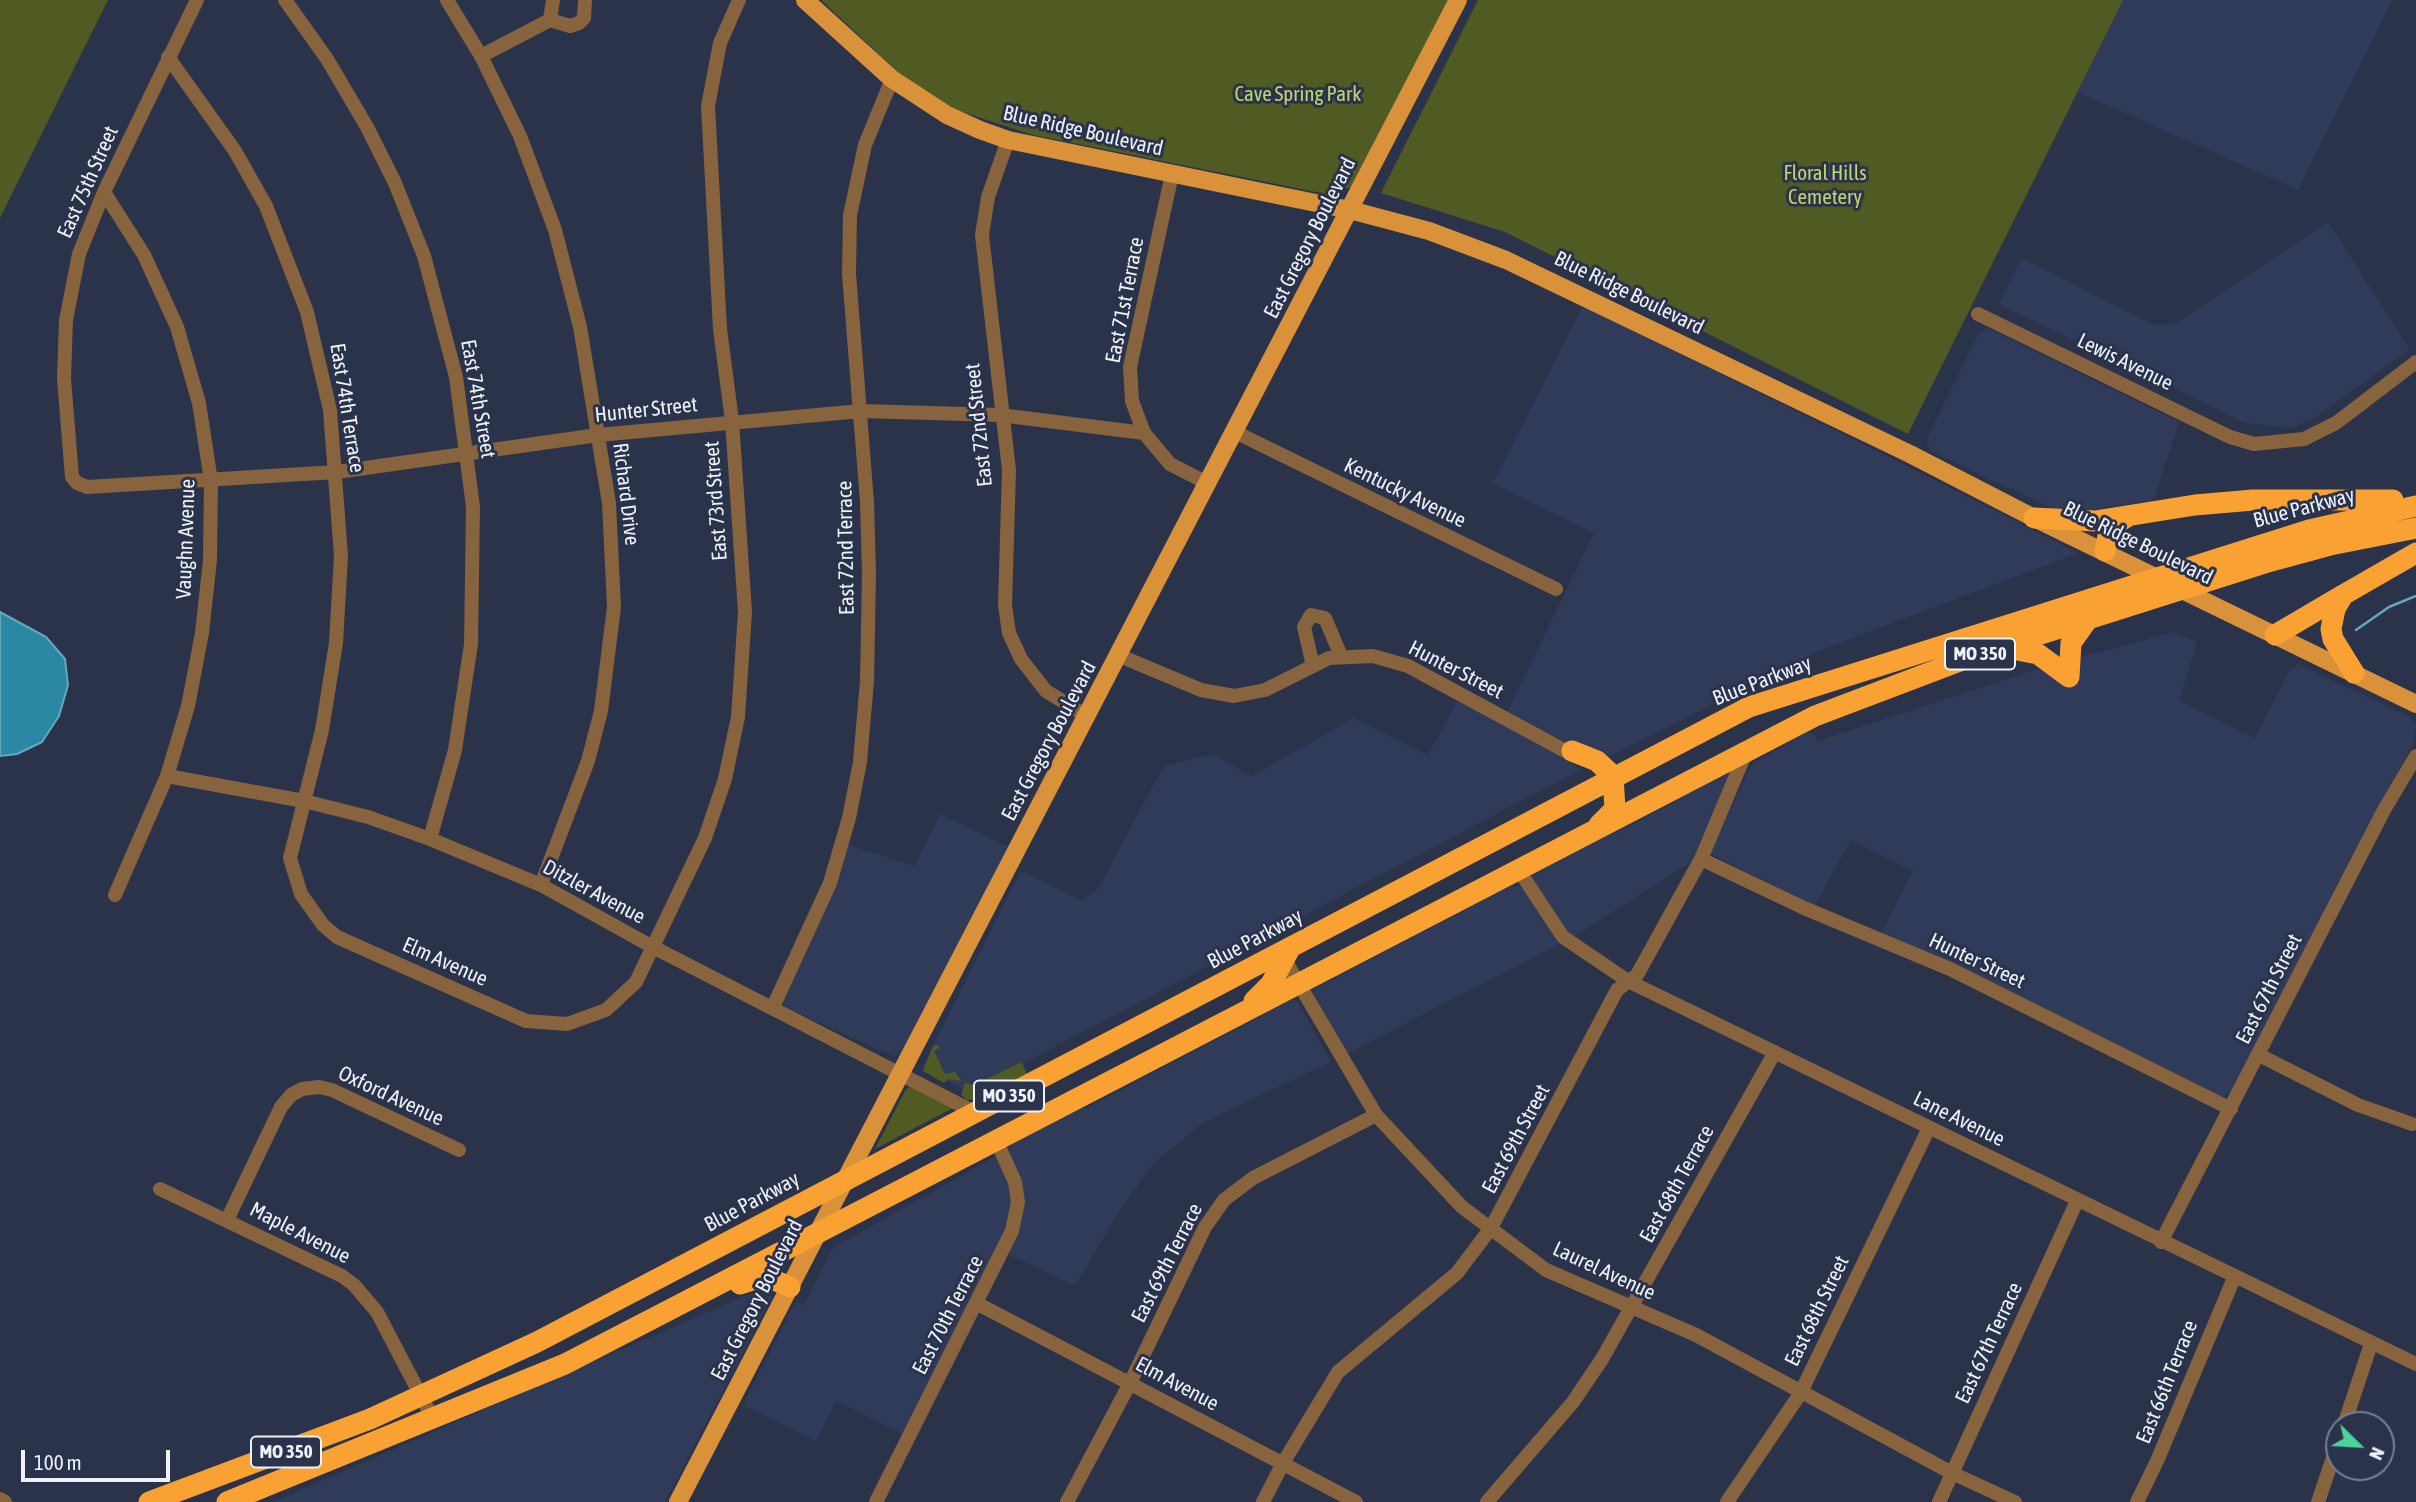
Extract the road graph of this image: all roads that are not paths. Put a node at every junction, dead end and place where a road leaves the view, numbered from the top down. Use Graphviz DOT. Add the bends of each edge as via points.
graph roads {
  1 [pos="197,0"];
  2 [pos="285,0"];
  3 [pos="447,0"];
  4 [pos="553,0"];
  5 [pos="585,0"];
  6 [pos="739,0"];
  7 [pos="805,0"];
  8 [pos="1458,0"];
  9 [pos="550,20"];
  10 [pos="481,56"];
  11 [pos="168,57"];
  12 [pos="892,79"];
  13 [pos="1008,140"];
  14 [pos="1172,174"];
  15 [pos="104,192"];
  16 [pos="1350,210"];
  17 [pos="1978,314"];
  18 [pos="2416,362"];
  19 [pos="861,411"];
  20 [pos="1000,415"];
  21 [pos="732,421"];
  22 [pos="1235,432"];
  23 [pos="1144,433"];
  24 [pos="598,435"];
  25 [pos="468,454"];
  26 [pos="337,472"];
  27 [pos="72,477"];
  28 [pos="211,481"];
  29 [pos="1209,484"];
  30 [pos="2416,498"];
  31 [pos="2416,506"];
  32 [pos="2132,515"];
  33 [pos="2034,518"];
  34 [pos="2416,528"];
  35 [pos="2105,551"];
  36 [pos="2416,553"];
  37 [pos="1556,589"];
  38 [pos="2343,595"];
  39 [pos="2088,620"];
  40 [pos="2275,635"];
  41 [pos="2001,647"];
  42 [pos="1120,656"];
  43 [pos="1341,656"];
  44 [pos="1313,666"];
  45 [pos="2354,673"];
  46 [pos="2416,704"];
  47 [pos="1088,717"];
  48 [pos="1746,752"];
  49 [pos="1572,753"];
  50 [pos="2416,756"];
  51 [pos="1636,765"];
  52 [pos="167,776"];
  53 [pos="1613,776"];
  54 [pos="1592,787"];
  55 [pos="304,801"];
  56 [pos="1645,803"];
  57 [pos="1595,830"];
  58 [pos="430,839"];
  59 [pos="1701,859"];
  60 [pos="1518,869"];
  61 [pos="541,885"];
  62 [pos="115,895"];
  63 [pos="651,946"];
  64 [pos="1285,954"];
  65 [pos="1628,982"];
  66 [pos="1299,983"];
  67 [pos="773,1007"];
  68 [pos="1243,1012"];
  69 [pos="1775,1052"];
  70 [pos="2259,1055"];
  71 [pos="902,1075"];
  72 [pos="2231,1110"];
  73 [pos="976,1113"];
  74 [pos="1376,1115"];
  75 [pos="2412,1124"];
  76 [pos="1929,1128"];
  77 [pos="996,1140"];
  78 [pos="459,1150"];
  79 [pos="843,1182"];
  80 [pos="160,1189"];
  81 [pos="2077,1201"];
  82 [pos="227,1220"];
  83 [pos="1491,1228"];
  84 [pos="818,1233"];
  85 [pos="2161,1242"];
  86 [pos="2234,1278"];
  87 [pos="790,1287"];
  88 [pos="978,1304"];
  89 [pos="672,1308"];
  90 [pos="1631,1308"];
  91 [pos="2371,1344"];
  92 [pos="2416,1364"];
  93 [pos="1130,1383"];
  94 [pos="1800,1394"];
  95 [pos="421,1397"];
  96 [pos="2349,1411"];
  97 [pos="433,1419"];
  98 [pos="1283,1463"];
  99 [pos="1952,1473"];
  100 [pos="2325,1481"];
  101 [pos="0,1499"];
  102 [pos="5,1502"];
  103 [pos="149,1502"];
  104 [pos="227,1502"];
  105 [pos="678,1502"];
  106 [pos="876,1502"];
  107 [pos="1067,1502"];
  108 [pos="1263,1502"];
  109 [pos="1356,1502"];
  110 [pos="1487,1502"];
  111 [pos="1727,1502"];
  112 [pos="1939,1502"];
  113 [pos="2015,1502"];
  114 [pos="2137,1502"];
  115 [pos="2318,1502"];
  1 -- 11 [label="street, East 75th Street"];
  2 -- 25 [label="street, East 74th Street" via="327,59 395,183 442,316"];
  3 -- 10 [label="street, Richard Drive"];
  4 -- 9 [label="street"];
  5 -- 9 [label="street" via="584,18 579,23 570,26"];
  6 -- 21 [label="street, East 73rd Street" via="720,43 708,106 720,329"];
  7 -- 12 [label="main road, Blue Ridge Boulevard"];
  8 -- 16 [label="main road, East Gregory Boulevard"];
  9 -- 10 [label="street"];
  10 -- 24 [label="street, Richard Drive" via="520,136 555,230 580,327"];
  11 -- 15 [label="street, East 75th Street"];
  11 -- 26 [label="street, East 74th Terrace" via="235,151 286,252 320,360"];
  12 -- 13 [label="main road, Blue Ridge Boulevard" via="947,115"];
  12 -- 19 [label="street, East 72nd Terrace" via="864,145 850,215 849,274"];
  13 -- 14 [label="main road, Blue Ridge Boulevard"];
  13 -- 20 [label="street, East 72nd Street" via="988,197 982,235"];
  14 -- 16 [label="main road, Blue Ridge Boulevard"];
  14 -- 23 [label="street, East 71st Terrace" via="1130,367 1132,401"];
  15 -- 27 [label="street, East 75th Street" via="79,254 66,320 64,379"];
  15 -- 28 [label="street, Vaughn Avenue" via="144,256 177,327 199,403"];
  16 -- 22 [label="main road, East Gregory Boulevard"];
  16 -- 33 [label="main road, Blue Ridge Boulevard" via="1429,231 1506,260"];
  17 -- 18 [label="street, Lewis Avenue" via="2230,438 2254,444 2304,439 2326,428"];
  19 -- 20 [label="street, Hunter Street"];
  19 -- 21 [label="street, Hunter Street"];
  19 -- 67 [label="street, East 72nd Terrace" via="869,574 860,762 830,883"];
  20 -- 23 [label="street, Hunter Street"];
  20 -- 47 [label="street, East 72nd Street" via="1009,470 1005,604 1009,633 1021,659 1046,691"];
  21 -- 24 [label="street, Hunter Street"];
  21 -- 63 [label="street, East 73rd Street" via="745,612 738,717 725,779 705,838"];
  22 -- 29 [label="main road, East Gregory Boulevard"];
  22 -- 37 [label="street, Kentucky Avenue"];
  23 -- 29 [label="street" via="1170,464"];
  24 -- 25 [label="street, Hunter Street"];
  24 -- 61 [label="street, Richard Drive" via="614,555 610,659 588,761"];
  25 -- 26 [label="street, Hunter Street"];
  25 -- 58 [label="street, East 74th Street" via="474,553 471,644 455,750"];
  26 -- 28 [label="street, Hunter Street"];
  26 -- 55 [label="street, East 74th Terrace" via="341,556 336,643 322,730"];
  27 -- 28 [label="street, Hunter Street" via="87,487"];
  28 -- 52 [label="street, Vaughn Avenue" via="210,560 202,634 188,706"];
  29 -- 42 [label="main road, East Gregory Boulevard"];
  30 -- 32 [label="highway" via="2221,502"];
  31 -- 51 [label="highway, Blue Parkway / MO 350" via="2309,530 1749,707"];
  32 -- 33 [label="highway" via="2082,522"];
  32 -- 35 [label="highway" via="2110,527"];
  33 -- 35 [label="main road, Blue Ridge Boulevard"];
  34 -- 39 [label="highway, Blue Parkway / MO 350" via="2330,545"];
  35 -- 40 [label="main road, Blue Ridge Boulevard"];
  36 -- 38 [label="highway"];
  38 -- 40 [label="highway"];
  38 -- 45 [label="highway" via="2331,629"];
  39 -- 41 [label="highway, Blue Parkway / MO 350"];
  39 -- 41 [label="highway" via="2071,643 2069,677 2038,654"];
  40 -- 45 [label="main road, Blue Ridge Boulevard"];
  41 -- 48 [label="highway, Blue Parkway / MO 350" via="1815,716"];
  42 -- 44 [label="street, Hunter Street" via="1201,691 1234,696 1265,690"];
  42 -- 47 [label="main road, East Gregory Boulevard"];
  43 -- 44 [label="street, Hunter Street"];
  43 -- 44 [label="street" via="1325,618 1311,615 1304,627"];
  43 -- 49 [label="street, Hunter Street" via="1373,656 1408,666"];
  45 -- 46 [label="main road, Blue Ridge Boulevard"];
  47 -- 71 [label="main road, East Gregory Boulevard"];
  48 -- 56 [label="highway, Blue Parkway / MO 350"];
  48 -- 59 [label="street, East 69th Street"];
  49 -- 53 [label="highway" via="1597,761"];
  49 -- 54 [label="highway" via="1587,768"];
  50 -- 70 [label="street, East 67th Street"];
  51 -- 53 [label="highway, Blue Parkway / MO 350"];
  51 -- 56 [label="highway" via="1634,789"];
  52 -- 55 [label="street, Ditzler Avenue"];
  52 -- 62 [label="street, Vaughn Avenue"];
  53 -- 54 [label="highway, Blue Parkway / MO 350"];
  53 -- 57 [label="highway" via="1615,809"];
  54 -- 64 [label="highway, Blue Parkway / MO 350"];
  55 -- 58 [label="street, Ditzler Avenue"];
  55 -- 63 [label="street, Elm Avenue" via="290,858 301,894 323,925 337,937 526,1021 567,1024 606,1010 636,982"];
  56 -- 57 [label="highway, Blue Parkway / MO 350"];
  57 -- 60 [label="highway, Blue Parkway / MO 350"];
  58 -- 61 [label="street, Ditzler Avenue"];
  59 -- 65 [label="street, East 69th Street" via="1637,975"];
  59 -- 72 [label="street, Hunter Street" via="1950,969"];
  60 -- 65 [label="street, Lane Avenue" via="1563,937"];
  60 -- 66 [label="highway, Blue Parkway / MO 350"];
  61 -- 63 [label="street, Ditzler Avenue"];
  63 -- 67 [label="street, Ditzler Avenue"];
  64 -- 66 [label="street, Laurel Avenue"];
  64 -- 68 [label="highway" via="1270,984"];
  64 -- 73 [label="highway, Blue Parkway / MO 350"];
  65 -- 69 [label="street, Lane Avenue"];
  65 -- 83 [label="street, East 69th Street" via="1616,990"];
  66 -- 68 [label="highway, Blue Parkway / MO 350"];
  66 -- 74 [label="street, Laurel Avenue"];
  67 -- 71 [label="street, Ditzler Avenue"];
  68 -- 77 [label="highway, Blue Parkway / MO 350"];
  69 -- 76 [label="street, Lane Avenue"];
  69 -- 90 [label="street, East 68th Terrace"];
  70 -- 72 [label="street, East 67th Street"];
  70 -- 75 [label="street" via="2358,1105"];
  71 -- 73 [label="street, Ditzler Avenue"];
  71 -- 79 [label="main road, East Gregory Boulevard"];
  72 -- 85 [label="street, East 67th Street"];
  73 -- 79 [label="highway, Blue Parkway / MO 350"];
  74 -- 83 [label="street, Laurel Avenue" via="1444,1190"];
  74 -- 93 [label="street, East 69th Terrace" via="1253,1178 1224,1200 1205,1227"];
  76 -- 81 [label="street, Lane Avenue"];
  76 -- 94 [label="street, East 68th Street"];
  77 -- 84 [label="highway, Blue Parkway / MO 350"];
  77 -- 88 [label="street, East 70th Terrace" via="1015,1182 1018,1202 1012,1231"];
  78 -- 82 [label="street, Oxford Avenue" via="332,1090 305,1088 281,1107"];
  79 -- 84 [label="main road, East Gregory Boulevard"];
  79 -- 95 [label="highway, Blue Parkway / MO 350" via="537,1342"];
  80 -- 82 [label="street, Maple Avenue"];
  81 -- 85 [label="street, Lane Avenue"];
  81 -- 99 [label="street, East 67th Terrace"];
  82 -- 95 [label="street, Maple Avenue" via="354,1285 377,1312"];
  83 -- 90 [label="street, Laurel Avenue" via="1546,1270"];
  83 -- 98 [label="street, East 69th Street" via="1457,1273 1338,1372"];
  84 -- 87 [label="main road, East Gregory Boulevard"];
  84 -- 89 [label="highway, Blue Parkway / MO 350"];
  85 -- 86 [label="street, Lane Avenue"];
  86 -- 91 [label="street, Lane Avenue"];
  86 -- 114 [label="street, East 66th Terrace"];
  87 -- 89 [label="highway" via="758,1276 695,1304"];
  87 -- 105 [label="main road, East Gregory Boulevard"];
  88 -- 93 [label="street, Elm Avenue"];
  88 -- 106 [label="street, East 70th Terrace"];
  89 -- 97 [label="highway, Blue Parkway / MO 350" via="565,1364"];
  90 -- 94 [label="street, Laurel Avenue" via="1696,1335"];
  90 -- 110 [label="street, East 68th Terrace" via="1573,1402"];
  91 -- 92 [label="street, Lane Avenue"];
  91 -- 96 [label="street"];
  93 -- 98 [label="street, Elm Avenue"];
  93 -- 107 [label="street, East 69th Terrace"];
  94 -- 99 [label="street, Laurel Avenue"];
  94 -- 111 [label="street, East 68th Street"];
  95 -- 97 [label="street, Maple Avenue"];
  95 -- 103 [label="highway, Blue Parkway / MO 350"];
  97 -- 104 [label="highway, Blue Parkway / MO 350"];
  98 -- 108 [label="street, East 69th Street"];
  98 -- 109 [label="street, Elm Avenue"];
  99 -- 112 [label="street, East 67th Terrace"];
  99 -- 113 [label="street, Laurel Avenue"];
  100 -- 115 [label="street"];
  101 -- 102 [label="street"];
}
